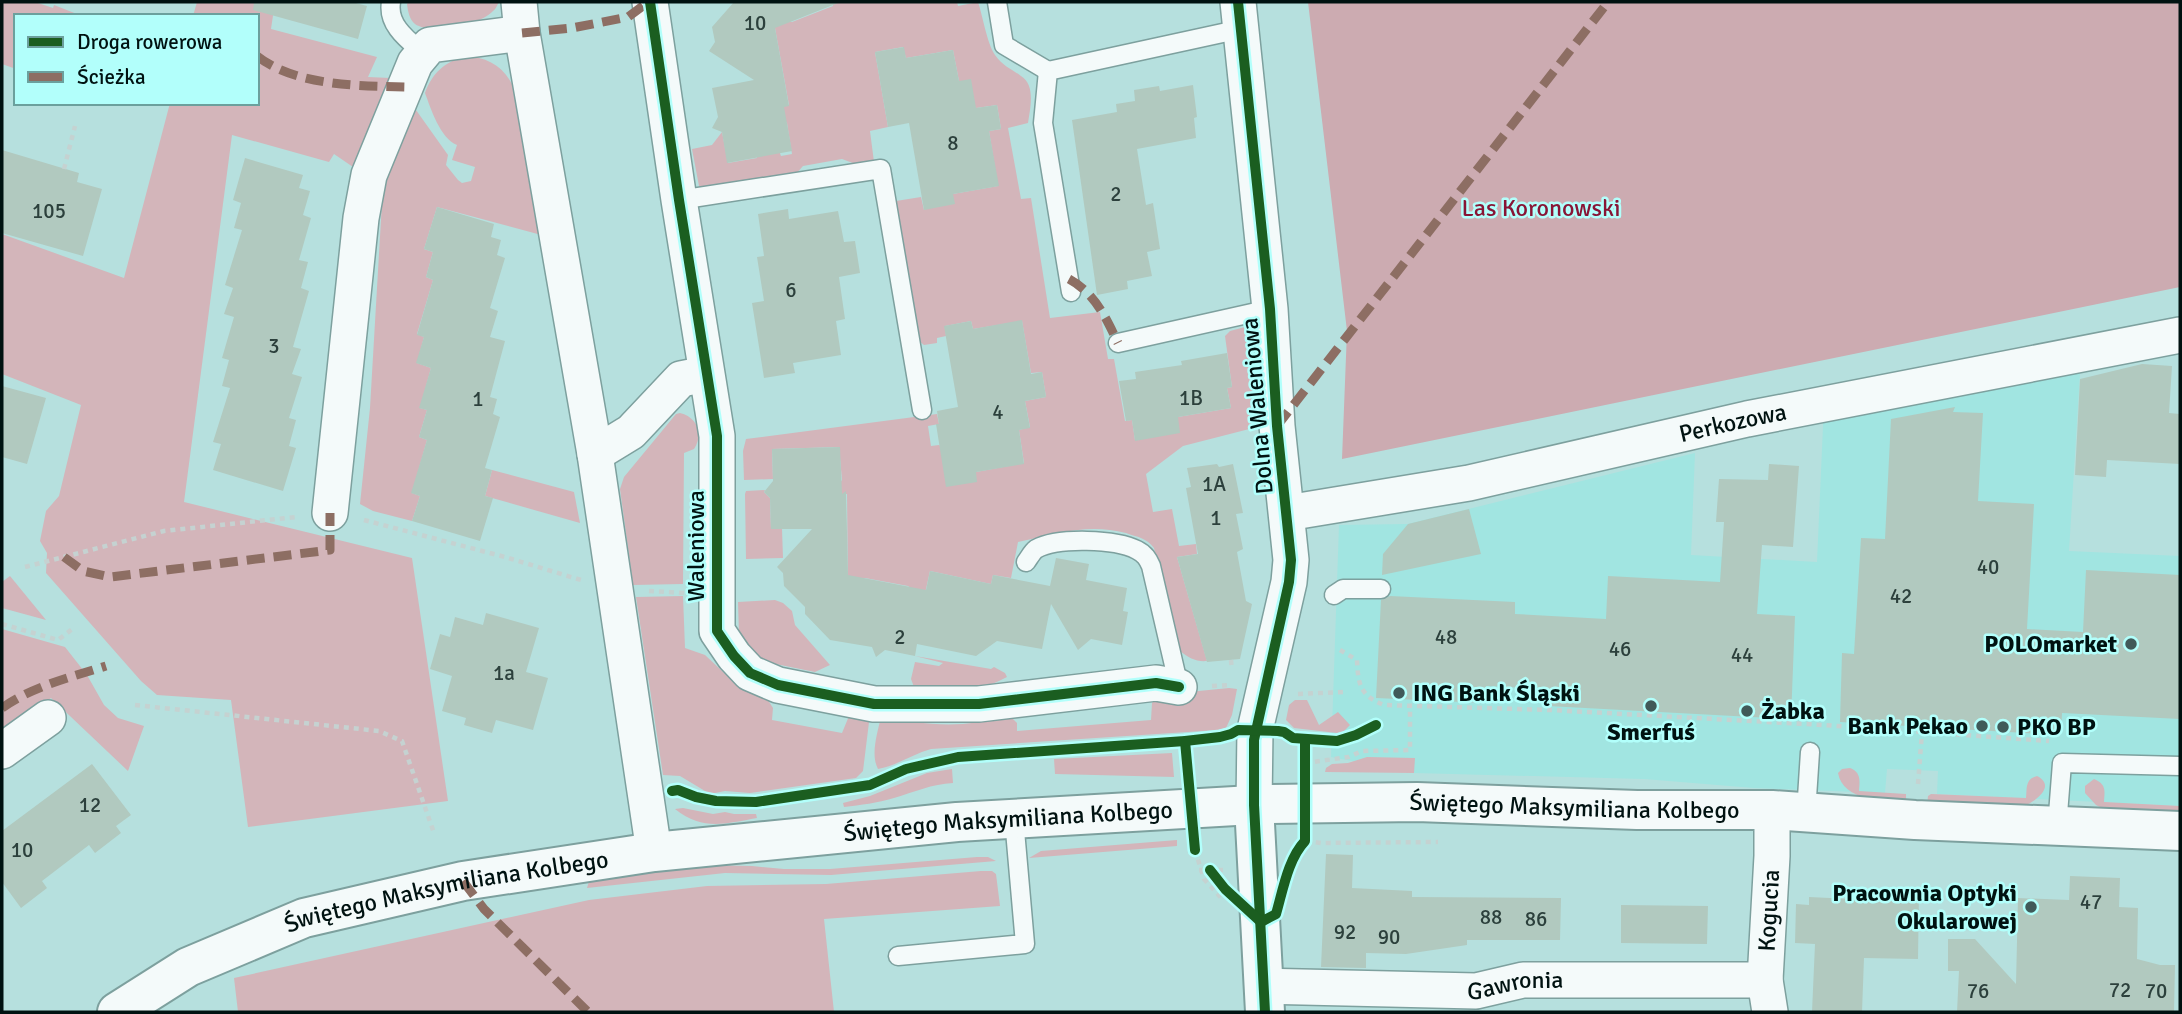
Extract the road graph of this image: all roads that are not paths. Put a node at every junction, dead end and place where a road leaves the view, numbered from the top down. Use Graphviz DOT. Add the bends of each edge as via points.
graph roads {
  1 [pos="391,2"];
  2 [pos="650,2"];
  3 [pos="997,2"];
  4 [pos="1239,15"];
  5 [pos="521,17"];
  6 [pos="423,53"];
  7 [pos="1048,71"];
  8 [pos="679,200"];
  9 [pos="1070,292"];
  10 [pos="1269,309"];
  11 [pos="2180,335"];
  12 [pos="1118,343"];
  13 [pos="706,374"];
  14 [pos="922,410"];
  15 [pos="595,454"];
  16 [pos="330,513"];
  17 [pos="1287,513"];
  18 [pos="1026,562"];
  19 [pos="1381,589"];
  20 [pos="1334,595"];
  21 [pos="1167,685"];
  22 [pos="48,718"];
  23 [pos="2,751"];
  24 [pos="1810,752"];
  25 [pos="2180,766"];
  26 [pos="1254,805"];
  27 [pos="1789,811"];
  28 [pos="1014,819"];
  29 [pos="2057,827"];
  30 [pos="2180,831"];
  31 [pos="654,852"];
  32 [pos="898,956"];
  33 [pos="1768,996"];
  34 [pos="1265,999"];
  35 [pos="117,1012"];
  1 -- 6 [label="lane" via="399,31"];
  2 -- 8 [label="street, Waleniowa"];
  3 -- 7 [label="lane" via="1004,44"];
  4 -- 7 [label="lane"];
  4 -- 10 [label="street, Dolna Waleniowa"];
  5 -- 6 [label="street" via="430,45"];
  5 -- 15 [label="street"];
  6 -- 16 [label="street" via="369,175"];
  7 -- 9 [label="lane" via="1042,123"];
  8 -- 13 [label="street, Waleniowa"];
  8 -- 14 [label="lane" via="881,169"];
  10 -- 12 [label="lane"];
  10 -- 17 [label="street, Dolna Waleniowa"];
  11 -- 17 [label="street, Perkozowa" via="1747,419 1469,483"];
  13 -- 15 [label="street" via="681,379 631,432"];
  13 -- 21 [label="street, Waleniowa" via="717,436 717,631 750,673 778,685 874,704 979,704"];
  15 -- 31 [label="street"];
  17 -- 26 [label="street, Dolna Waleniowa" via="1291,560 1277,689 1255,730"];
  18 -- 21 [label="lane" via="1035,550 1085,540 1135,549 1146,556 1152,566"];
  19 -- 20 [label="lane" via="1343,589"];
  22 -- 23 [label="street"];
  24 -- 27 [label="lane"];
  25 -- 29 [label="lane" via="2062,763"];
  26 -- 27 [label="main road, Świętego Maksymiliana Kolbego" via="1417,802"];
  26 -- 28 [label="main road, Świętego Maksymiliana Kolbego"];
  26 -- 34 [label="main road"];
  27 -- 29 [label="main road, Świętego Maksymiliana Kolbego"];
  27 -- 33 [label="street, Kogucia" via="1771,879"];
  28 -- 31 [label="main road, Świętego Maksymiliana Kolbego"];
  28 -- 32 [label="lane" via="1024,944"];
  29 -- 30 [label="main road, Świętego Maksymiliana Kolbego"];
  31 -- 35 [label="main road, Świętego Maksymiliana Kolbego" via="463,881 304,918 188,967"];
  33 -- 34 [label="street, Gawronia" via="1523,980 1476,991"];
}
